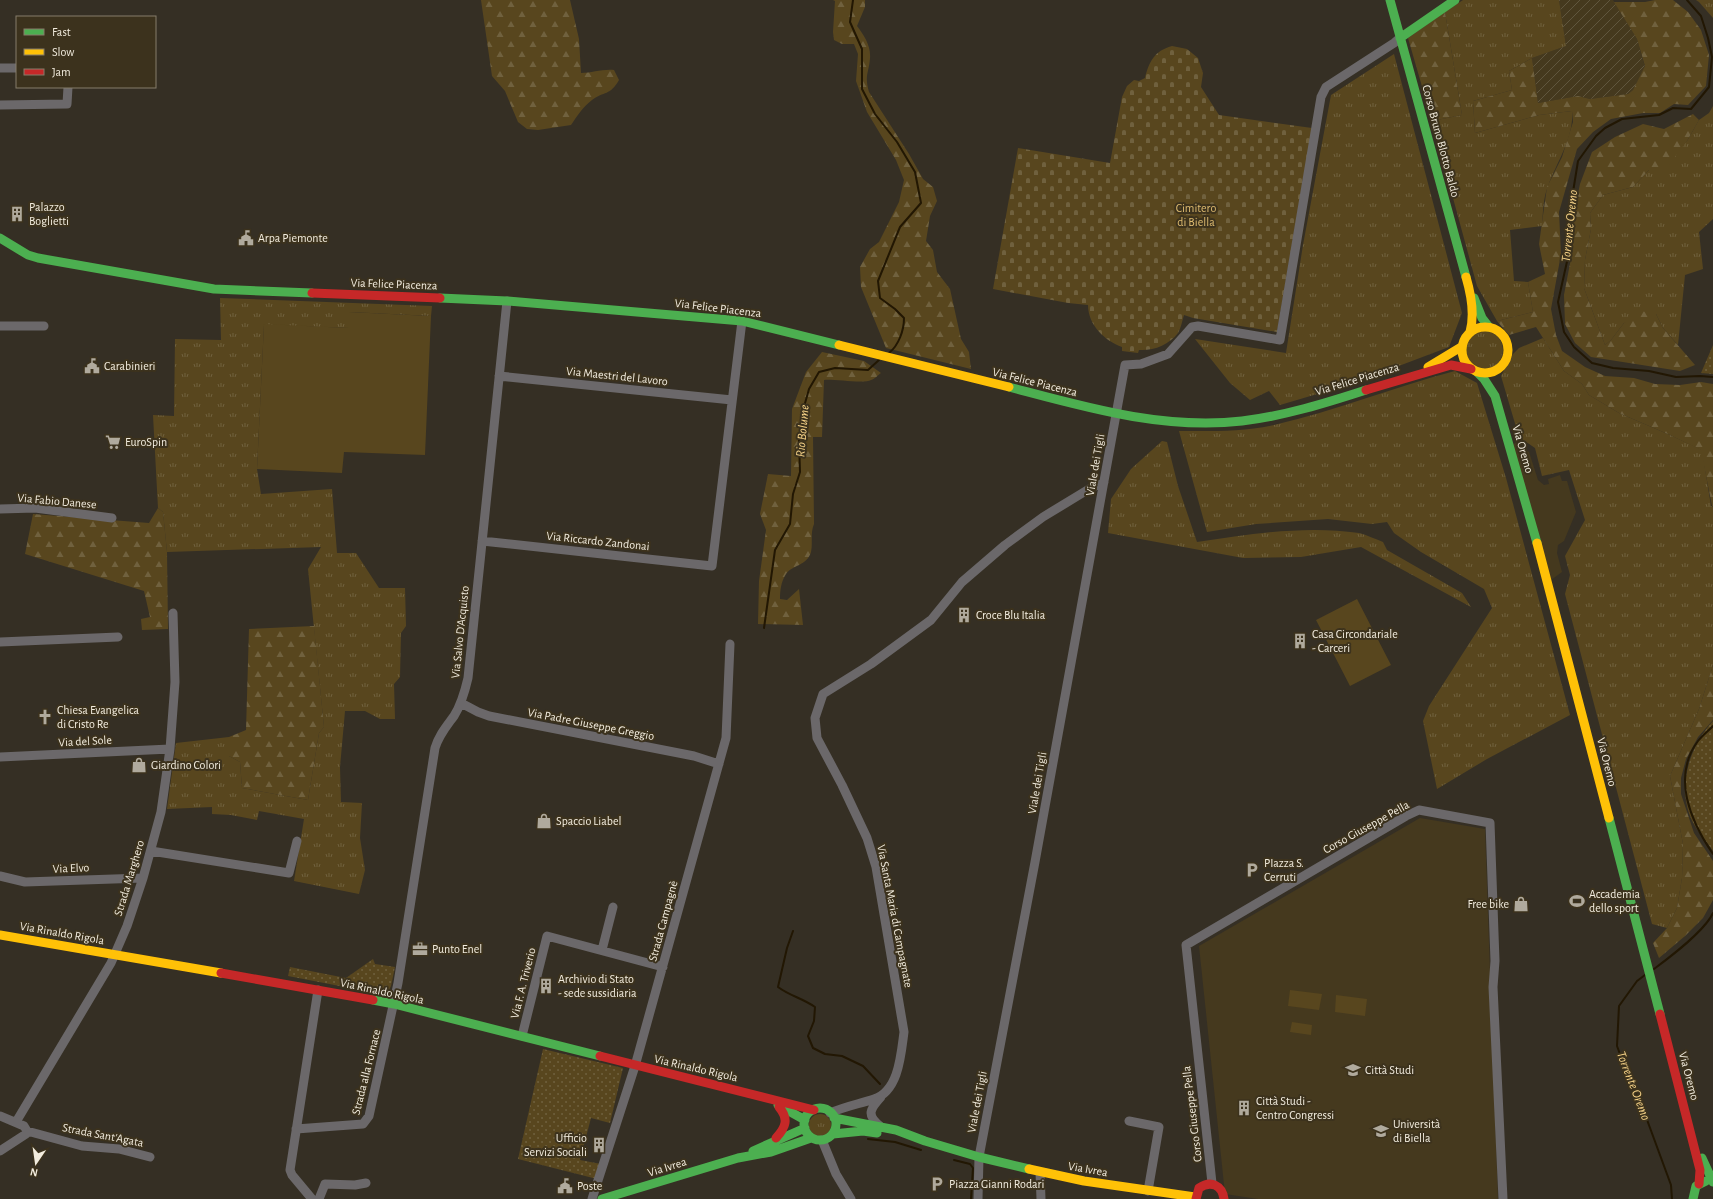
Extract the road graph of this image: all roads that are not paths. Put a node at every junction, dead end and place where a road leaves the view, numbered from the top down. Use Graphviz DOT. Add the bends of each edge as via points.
graph roads {
  1 [pos="1390,0"];
  2 [pos="1455,0"];
  3 [pos="1400,38"];
  4 [pos="0,68"];
  5 [pos="16,68"];
  6 [pos="71,88"];
  7 [pos="0,105"];
  8 [pos="0,238"];
  9 [pos="0,248"];
  10 [pos="28,255"];
  11 [pos="1469,288"];
  12 [pos="507,301"];
  13 [pos="742,321"];
  14 [pos="0,326"];
  15 [pos="44,326"];
  16 [pos="1489,327"];
  17 [pos="1470,332"];
  18 [pos="1461,347"];
  19 [pos="1474,370"];
  20 [pos="1497,370"];
  21 [pos="1415,374"];
  22 [pos="499,376"];
  23 [pos="1495,396"];
  24 [pos="732,400"];
  25 [pos="1116,414"];
  26 [pos="1104,482"];
  27 [pos="0,508"];
  28 [pos="112,518"];
  29 [pos="482,541"];
  30 [pos="173,613"];
  31 [pos="118,637"];
  32 [pos="0,642"];
  33 [pos="730,644"];
  34 [pos="461,703"];
  35 [pos="170,749"];
  36 [pos="0,757"];
  37 [pos="719,764"];
  38 [pos="297,841"];
  39 [pos="151,851"];
  40 [pos="0,876"];
  41 [pos="143,878"];
  42 [pos="613,907"];
  43 [pos="0,935"];
  44 [pos="602,950"];
  45 [pos="116,954"];
  46 [pos="663,966"];
  47 [pos="318,990"];
  48 [pos="394,1004"];
  49 [pos="522,1036"];
  50 [pos="635,1066"];
  51 [pos="753,1094"];
  52 [pos="882,1095"];
  53 [pos="777,1104"];
  54 [pos="814,1110"];
  55 [pos="832,1115"];
  56 [pos="0,1116"];
  57 [pos="1130,1121"];
  58 [pos="16,1122"];
  59 [pos="805,1124"];
  60 [pos="880,1126"];
  61 [pos="296,1129"];
  62 [pos="27,1131"];
  63 [pos="833,1134"];
  64 [pos="1692,1135"];
  65 [pos="811,1138"];
  66 [pos="775,1140"];
  67 [pos="822,1140"];
  68 [pos="925,1141"];
  69 [pos="0,1151"];
  70 [pos="150,1157"];
  71 [pos="979,1157"];
  72 [pos="738,1158"];
  73 [pos="1040,1172"];
  74 [pos="1713,1182"];
  75 [pos="366,1183"];
  76 [pos="1212,1183"];
  77 [pos="1148,1191"];
  78 [pos="1695,1191"];
  79 [pos="1196,1198"];
  80 [pos="312,1199"];
  81 [pos="319,1199"];
  82 [pos="592,1199"];
  83 [pos="602,1199"];
  84 [pos="851,1199"];
  85 [pos="978,1199"];
  86 [pos="1041,1199"];
  87 [pos="1224,1199"];
  88 [pos="1503,1199"];
  89 [pos="1685,1199"];
  1 -- 3 [label="street, Corso Bruno Blotto Baldo"];
  2 -- 3 [label="street"];
  3 -- 11 [label="street, Corso Bruno Blotto Baldo"];
  3 -- 25 [label="street, Viale dei Tigli" via="1326,87 1320,97 1280,340 1192,327 1168,354 1141,364 1125,365"];
  4 -- 5 [label="street"];
  6 -- 7 [label="street" via="67,104"];
  8 -- 10 [label="street, Via Felice Piacenza"];
  9 -- 10 [label="street, Via Felice Piacenza"];
  10 -- 12 [label="street, Via Felice Piacenza" via="214,289"];
  11 -- 16 [label="street, Corso Bruno Blotto Baldo" via="1482,318"];
  11 -- 17 [label="street, Corso Bruno Blotto Baldo" via="1473,320"];
  12 -- 13 [label="street, Via Felice Piacenza"];
  12 -- 22 [label="street, Via Salvo D'Acquisto"];
  13 -- 24 [label="street"];
  13 -- 25 [label="street, Via Felice Piacenza"];
  14 -- 15 [label="street"];
  16 -- 17 [label="street" via="1476,328"];
  16 -- 20 [label="street" via="1501,334 1508,346 1506,359"];
  17 -- 18 [label="street"];
  18 -- 19 [label="street" via="1463,359"];
  18 -- 21 [label="street, Via Felice Piacenza"];
  19 -- 20 [label="street"];
  19 -- 21 [label="street, Via Felice Piacenza" via="1450,365"];
  19 -- 23 [label="street, Via Oremo" via="1484,379"];
  20 -- 23 [label="street, Via Oremo"];
  21 -- 25 [label="street, Via Felice Piacenza" via="1295,410 1255,419 1213,423 1161,422"];
  22 -- 24 [label="street, Via Maestri del Lavoro"];
  22 -- 29 [label="street, Via Salvo D'Acquisto"];
  23 -- 64 [label="street, Via Oremo" via="1543,564"];
  24 -- 29 [label="street, Via Riccardo Zandonai" via="712,566"];
  25 -- 26 [label="street, Viale dei Tigli"];
  26 -- 52 [label="street, Via Santa Maria di Campagnate" via="1043,517 1005,545 962,582 931,620 823,694 815,718 817,738 867,838 876,867 904,1032 901,1060 895,1077"];
  26 -- 71 [label="street, Viale dei Tigli"];
  27 -- 28 [label="street, Via Fabio Danese" via="34,508"];
  29 -- 34 [label="street, Via Salvo D'Acquisto" via="470,667"];
  30 -- 35 [label="street, Strada Marghero" via="175,682"];
  31 -- 32 [label="street"];
  33 -- 37 [label="street, Strada Campagnè" via="726,738"];
  34 -- 37 [label="street, Via Padre Giuseppe Greggio" via="489,716 694,756"];
  34 -- 48 [label="street, Via Salvo D'Acquisto" via="441,733 435,748"];
  35 -- 36 [label="street, Via del Sole"];
  35 -- 39 [label="street, Strada Marghero" via="161,812"];
  37 -- 46 [label="street, Strada Campagnè"];
  38 -- 39 [label="street" via="289,873"];
  39 -- 41 [label="street, Strada Marghero"];
  40 -- 41 [label="street, Via Elvo" via="25,882"];
  41 -- 45 [label="street, Strada Marghero"];
  42 -- 44 [label="street"];
  43 -- 45 [label="street, Via Rinaldo Rigola"];
  44 -- 46 [label="street"];
  44 -- 49 [label="street, Via F. A. Triverio" via="547,936"];
  45 -- 47 [label="street, Via Rinaldo Rigola"];
  45 -- 58 [label="street, Strada Marghero"];
  46 -- 50 [label="street, Strada Campagnè"];
  47 -- 48 [label="street, Via Rinaldo Rigola"];
  47 -- 61 [label="street"];
  48 -- 49 [label="street, Via Rinaldo Rigola"];
  48 -- 61 [label="street, Strada alla Fornace" via="375,1093 366,1121 363,1124"];
  49 -- 50 [label="street, Via Rinaldo Rigola"];
  50 -- 51 [label="street, Via Rinaldo Rigola"];
  50 -- 82 [label="street, Strada Campagnè"];
  51 -- 53 [label="street, Via Rinaldo Rigola"];
  51 -- 54 [label="street, Via Rinaldo Rigola"];
  52 -- 55 [label="street" via="846,1106"];
  52 -- 60 [label="street, Via Santa Maria di Campagnate" via="872,1106 871,1113 872,1120"];
  53 -- 59 [label="street, Via Rinaldo Rigola"];
  53 -- 66 [label="street, Via Ivrea" via="786,1116 787,1122"];
  54 -- 55 [label="street" via="822,1109"];
  54 -- 59 [label="street" via="810,1112"];
  55 -- 60 [label="street, Via Ivrea"];
  55 -- 63 [label="street" via="836,1124"];
  56 -- 58 [label="street"];
  57 -- 77 [label="street" via="1159,1127"];
  58 -- 62 [label="street"];
  59 -- 65 [label="street"];
  59 -- 66 [label="street, Via Ivrea"];
  60 -- 68 [label="street, Via Ivrea"];
  61 -- 80 [label="street" via="290,1164 292,1175"];
  62 -- 69 [label="street"];
  62 -- 70 [label="street, Strada Sant'Agata" via="82,1146 119,1149"];
  63 -- 67 [label="street"];
  63 -- 68 [label="street, Via Ivrea" via="863,1131"];
  64 -- 74 [label="street, Via Oremo"];
  64 -- 78 [label="street, Via Oremo" via="1700,1170"];
  65 -- 67 [label="street"];
  65 -- 72 [label="street, Via Ivrea" via="771,1152"];
  66 -- 72 [label="street, Via Ivrea"];
  67 -- 84 [label="street" via="836,1174"];
  68 -- 71 [label="street, Via Ivrea"];
  71 -- 73 [label="street, Via Ivrea"];
  71 -- 85 [label="street"];
  72 -- 83 [label="street, Via Ivrea"];
  73 -- 77 [label="street, Via Ivrea"];
  73 -- 86 [label="street"];
  74 -- 78 [label="street" via="1703,1181"];
  75 -- 81 [label="street" via="325,1184"];
  76 -- 79 [label="street" via="1199,1188"];
  76 -- 87 [label="street" via="1223,1192"];
  76 -- 88 [label="street, Corso Giuseppe Pella" via="1186,945 1419,810 1490,823 1495,961 1493,987"];
  77 -- 79 [label="street, Via Ivrea"];
  78 -- 89 [label="street"];
}
